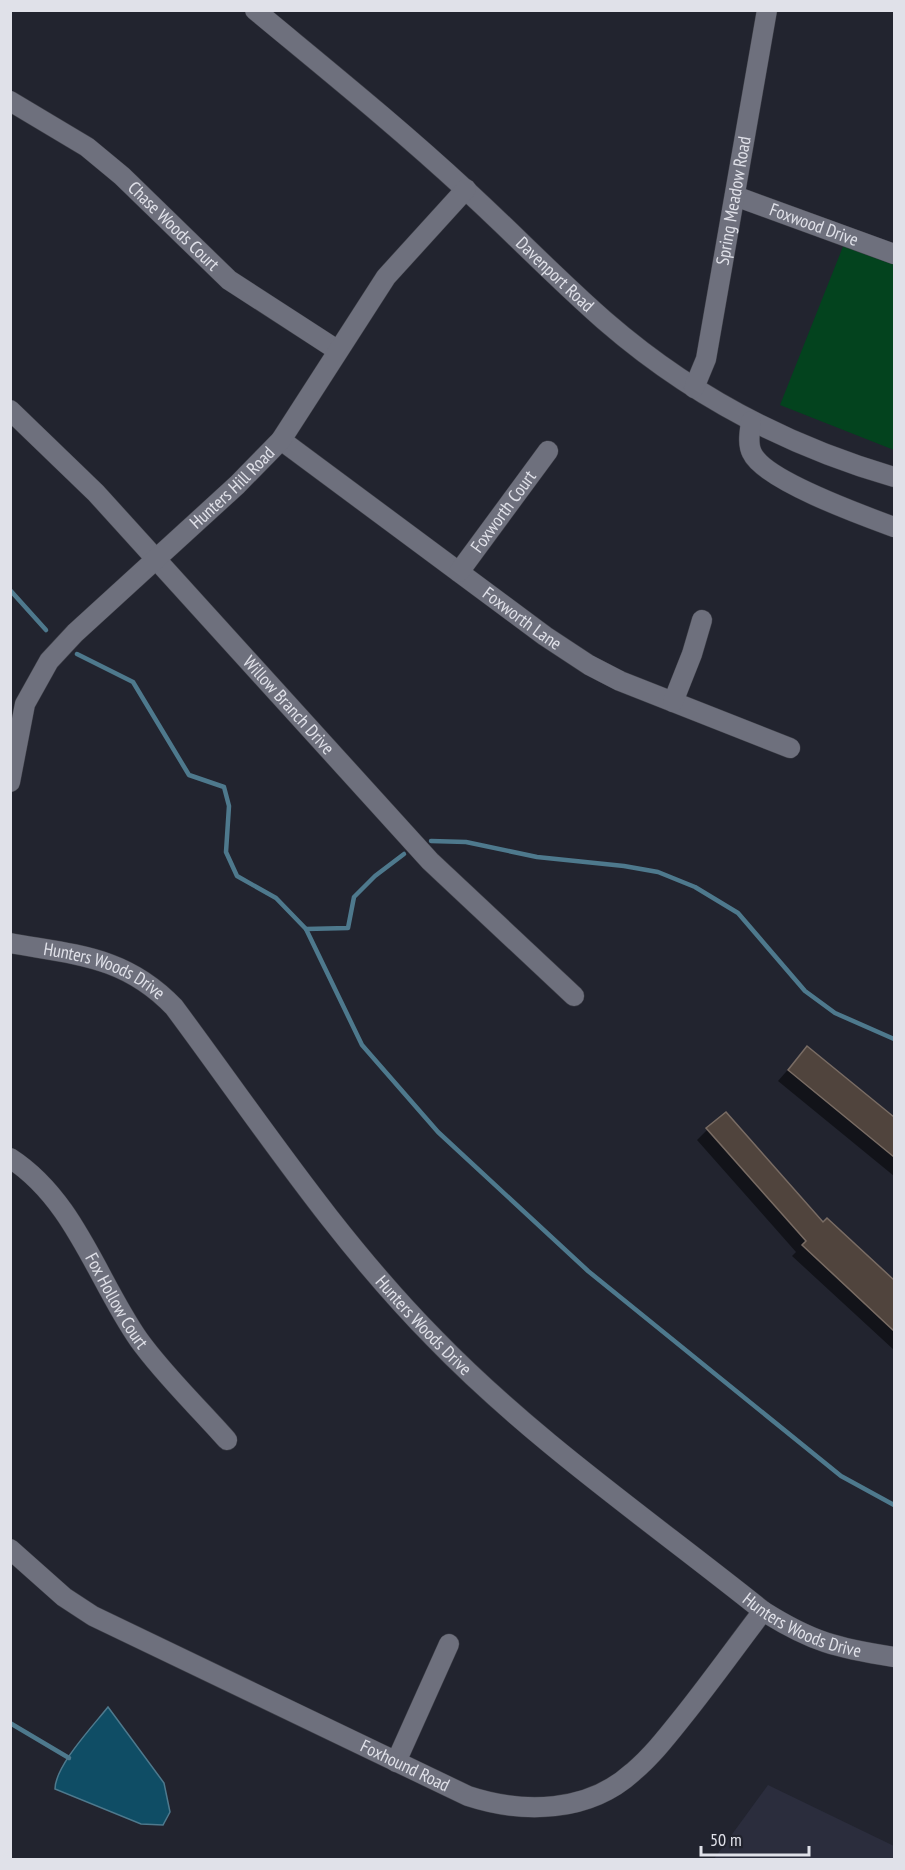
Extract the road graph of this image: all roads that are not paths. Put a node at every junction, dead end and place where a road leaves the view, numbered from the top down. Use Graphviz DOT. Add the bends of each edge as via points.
graph roads {
  1 [pos="255,10"];
  2 [pos="767,10"];
  3 [pos="275,17"];
  4 [pos="10,102"];
  5 [pos="466,189"];
  6 [pos="735,196"];
  7 [pos="892,247"];
  8 [pos="337,350"];
  9 [pos="694,388"];
  10 [pos="10,410"];
  11 [pos="751,421"];
  12 [pos="281,440"];
  13 [pos="548,451"];
  14 [pos="894,477"];
  15 [pos="894,523"];
  16 [pos="156,559"];
  17 [pos="459,572"];
  18 [pos="702,620"];
  19 [pos="673,702"];
  20 [pos="790,748"];
  21 [pos="10,782"];
  22 [pos="10,943"];
  23 [pos="574,996"];
  24 [pos="10,1158"];
  25 [pos="227,1440"];
  26 [pos="10,1549"];
  27 [pos="763,1611"];
  28 [pos="449,1644"];
  29 [pos="894,1658"];
  30 [pos="396,1762"];
  1 -- 3 [label="street, Davenport Road"];
  2 -- 6 [label="street, Spring Meadow Road"];
  3 -- 5 [label="street, Davenport Road"];
  4 -- 8 [label="street, Chase Woods Court" via="87,147 229,280"];
  5 -- 8 [label="street, Hunters Hill Road" via="386,277"];
  5 -- 9 [label="street, Davenport Road" via="606,321"];
  6 -- 7 [label="street, Foxwood Drive"];
  6 -- 9 [label="street, Spring Meadow Road" via="706,359"];
  8 -- 12 [label="street, Hunters Hill Road"];
  9 -- 11 [label="street, Davenport Road"];
  10 -- 16 [label="street, Willow Branch Drive" via="96,493"];
  11 -- 14 [label="street, Davenport Road" via="838,459"];
  11 -- 15 [label="street" via="751,451 761,465 793,484"];
  12 -- 16 [label="street, Hunters Hill Road"];
  12 -- 17 [label="street, Foxworth Lane"];
  13 -- 17 [label="street, Foxworth Court"];
  16 -- 21 [label="street, Hunters Hill Road" via="75,633 39,676 21,720"];
  16 -- 23 [label="street, Willow Branch Drive" via="430,861"];
  17 -- 19 [label="street, Foxworth Lane" via="589,665"];
  18 -- 19 [label="street"];
  19 -- 20 [label="street, Foxworth Lane"];
  22 -- 27 [label="street, Hunters Woods Drive" via="109,962 159,991 360,1257 435,1340 541,1437"];
  24 -- 25 [label="street, Fox Hollow Court" via="58,1203 140,1341"];
  26 -- 30 [label="street, Foxhound Road" via="64,1597 93,1616"];
  27 -- 29 [label="street, Hunters Woods Drive" via="821,1643"];
  27 -- 30 [label="street, Foxhound Road" via="662,1743 634,1772 601,1794 560,1806 509,1807 468,1796"];
  28 -- 30 [label="street"];
}
